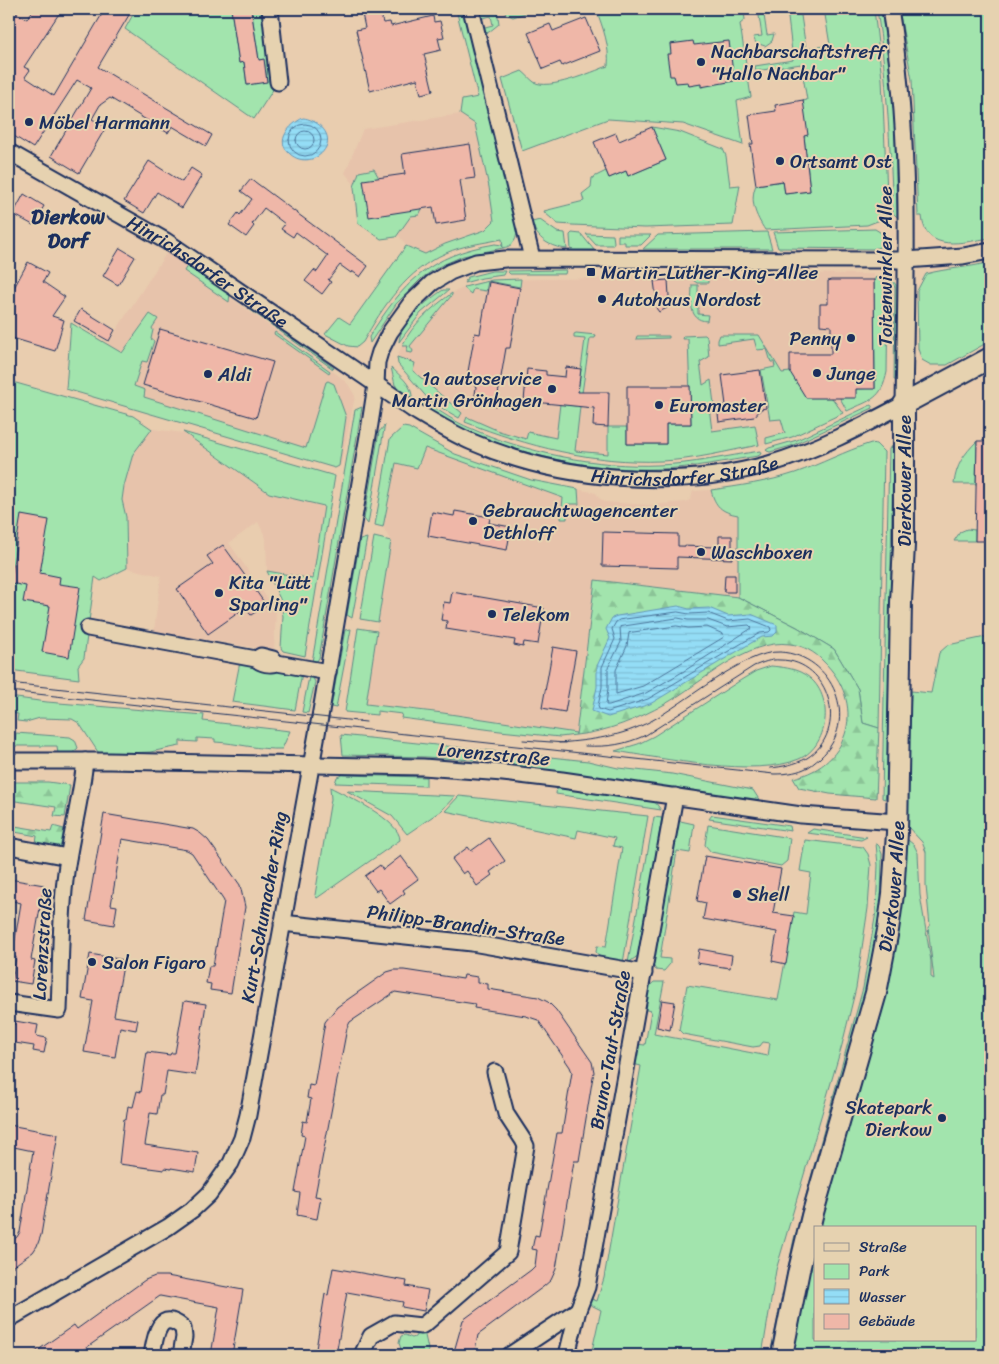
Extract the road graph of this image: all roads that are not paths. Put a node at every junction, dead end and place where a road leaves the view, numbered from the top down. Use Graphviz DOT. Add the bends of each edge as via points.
graph roads {
  1 [pos="270,9"];
  2 [pos="471,9"];
  3 [pos="890,9"];
  4 [pos="278,82"];
  5 [pos="9,152"];
  6 [pos="990,252"];
  7 [pos="532,258"];
  8 [pos="906,260"];
  9 [pos="990,358"];
  10 [pos="376,385"];
  11 [pos="904,404"];
  12 [pos="88,628"];
  13 [pos="328,672"];
  14 [pos="9,761"];
  15 [pos="85,761"];
  16 [pos="310,766"];
  17 [pos="674,796"];
  18 [pos="897,822"];
  19 [pos="9,846"];
  20 [pos="68,858"];
  21 [pos="282,923"];
  22 [pos="644,973"];
  23 [pos="9,1003"];
  24 [pos="495,1072"];
  25 [pos="578,1310"];
  26 [pos="9,1319"];
  27 [pos="152,1355"];
  28 [pos="181,1355"];
  29 [pos="362,1355"];
  30 [pos="510,1355"];
  31 [pos="567,1355"];
  32 [pos="782,1355"];
  1 -- 4 [label="street"];
  2 -- 7 [label="street"];
  3 -- 8 [label="street, Toitenwinkler Allee" via="902,91"];
  5 -- 10 [label="street, Hinrichsdorfer Straße" via="166,241"];
  6 -- 8 [label="street"];
  7 -- 8 [label="street"];
  7 -- 10 [label="street" via="476,262 432,283 390,332 377,362"];
  8 -- 11 [label="street, Toitenwinkler Allee"];
  9 -- 11 [label="main road, Hinrichsdorfer Straße"];
  10 -- 11 [label="street, Hinrichsdorfer Straße" via="450,432 500,453 586,474 648,478 699,476 768,464 816,448"];
  10 -- 13 [label="street, Kurt-Schumacher-Ring"];
  11 -- 18 [label="main road, Dierkower Allee"];
  12 -- 13 [label="street" via="256,659 261,656 277,663"];
  13 -- 16 [label="street, Kurt-Schumacher-Ring"];
  14 -- 15 [label="street, Lorenzstraße"];
  15 -- 16 [label="street, Lorenzstraße"];
  15 -- 20 [label="street, Lorenzstraße"];
  16 -- 17 [label="street, Lorenzstraße" via="474,770"];
  16 -- 21 [label="street, Kurt-Schumacher-Ring"];
  17 -- 18 [label="street, Lorenzstraße" via="801,815"];
  17 -- 22 [label="street, Bruno-Taut-Straße"];
  18 -- 32 [label="main road, Dierkower Allee" via="893,894 879,977 812,1216"];
  19 -- 20 [label="street"];
  20 -- 23 [label="street, Lorenzstraße" via="59,1010"];
  21 -- 22 [label="street, Philipp-Brandin-Straße" via="472,943"];
  21 -- 26 [label="street, Kurt-Schumacher-Ring" via="248,1115 237,1151 222,1178 202,1202 176,1222"];
  22 -- 25 [label="street, Bruno-Taut-Straße" via="588,1287"];
  24 -- 29 [label="street" via="506,1114 526,1146 508,1252 426,1324 394,1323 372,1336"];
  25 -- 30 [label="street"];
  25 -- 31 [label="street, Bruno-Taut-Straße"];
  27 -- 28 [label="street" via="156,1332 167,1321 176,1322 183,1328"];
}
